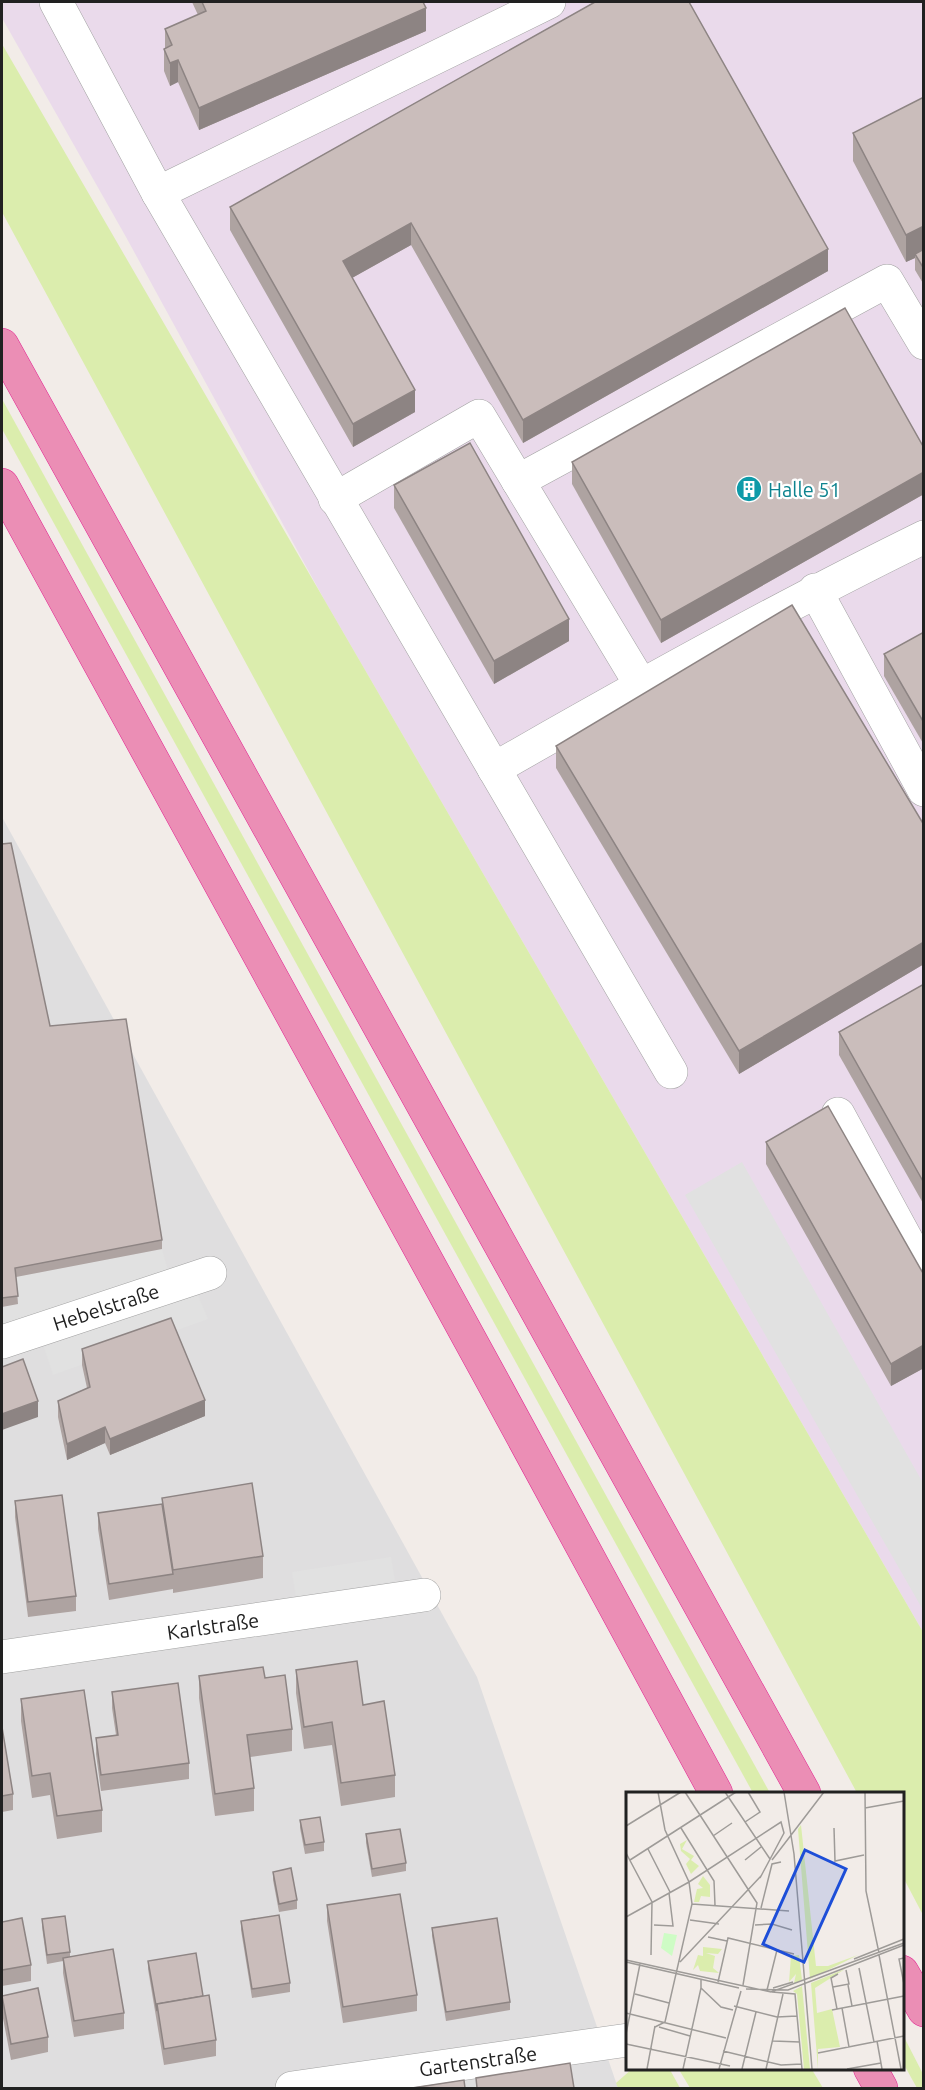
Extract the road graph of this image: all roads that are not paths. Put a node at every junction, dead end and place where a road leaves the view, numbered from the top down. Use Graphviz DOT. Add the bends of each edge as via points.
graph roads {
  1 [pos="56,2"];
  2 [pos="549,2"];
  3 [pos="158,193"];
  4 [pos="924,344"];
  5 [pos="2,345"];
  6 [pos="518,481"];
  7 [pos="2,485"];
  8 [pos="335,499"];
  9 [pos="924,537"];
  10 [pos="815,590"];
  11 [pos="642,685"];
  12 [pos="494,769"];
  13 [pos="924,790"];
  14 [pos="671,1072"];
  15 [pos="838,1114"];
  16 [pos="210,1272"];
  17 [pos="924,1272"];
  18 [pos="2,1342"];
  19 [pos="424,1595"];
  20 [pos="2,1657"];
  21 [pos="715,1792"];
  22 [pos="803,1792"];
  23 [pos="904,1974"];
  24 [pos="924,2010"];
  25 [pos="626,2040"];
  26 [pos="871,2069"];
  27 [pos="304,2088"];
  28 [pos="881,2088"];
  1 -- 3 [label="street"];
  2 -- 3 [label="street"];
  3 -- 8 [label="street"];
  4 -- 6 [label="street" via="887,281"];
  5 -- 22 [label="highway"];
  6 -- 8 [label="street" via="479,416"];
  6 -- 11 [label="street"];
  7 -- 21 [label="highway"];
  8 -- 12 [label="street"];
  9 -- 10 [label="street"];
  10 -- 11 [label="street"];
  10 -- 13 [label="street"];
  11 -- 12 [label="street"];
  12 -- 14 [label="street"];
  15 -- 17 [label="street"];
  16 -- 18 [label="street, Hebelstraße"];
  19 -- 20 [label="street, Karlstraße"];
  23 -- 24 [label="highway"];
  25 -- 27 [label="street, Gartenstraße"];
  26 -- 28 [label="highway"];
}
